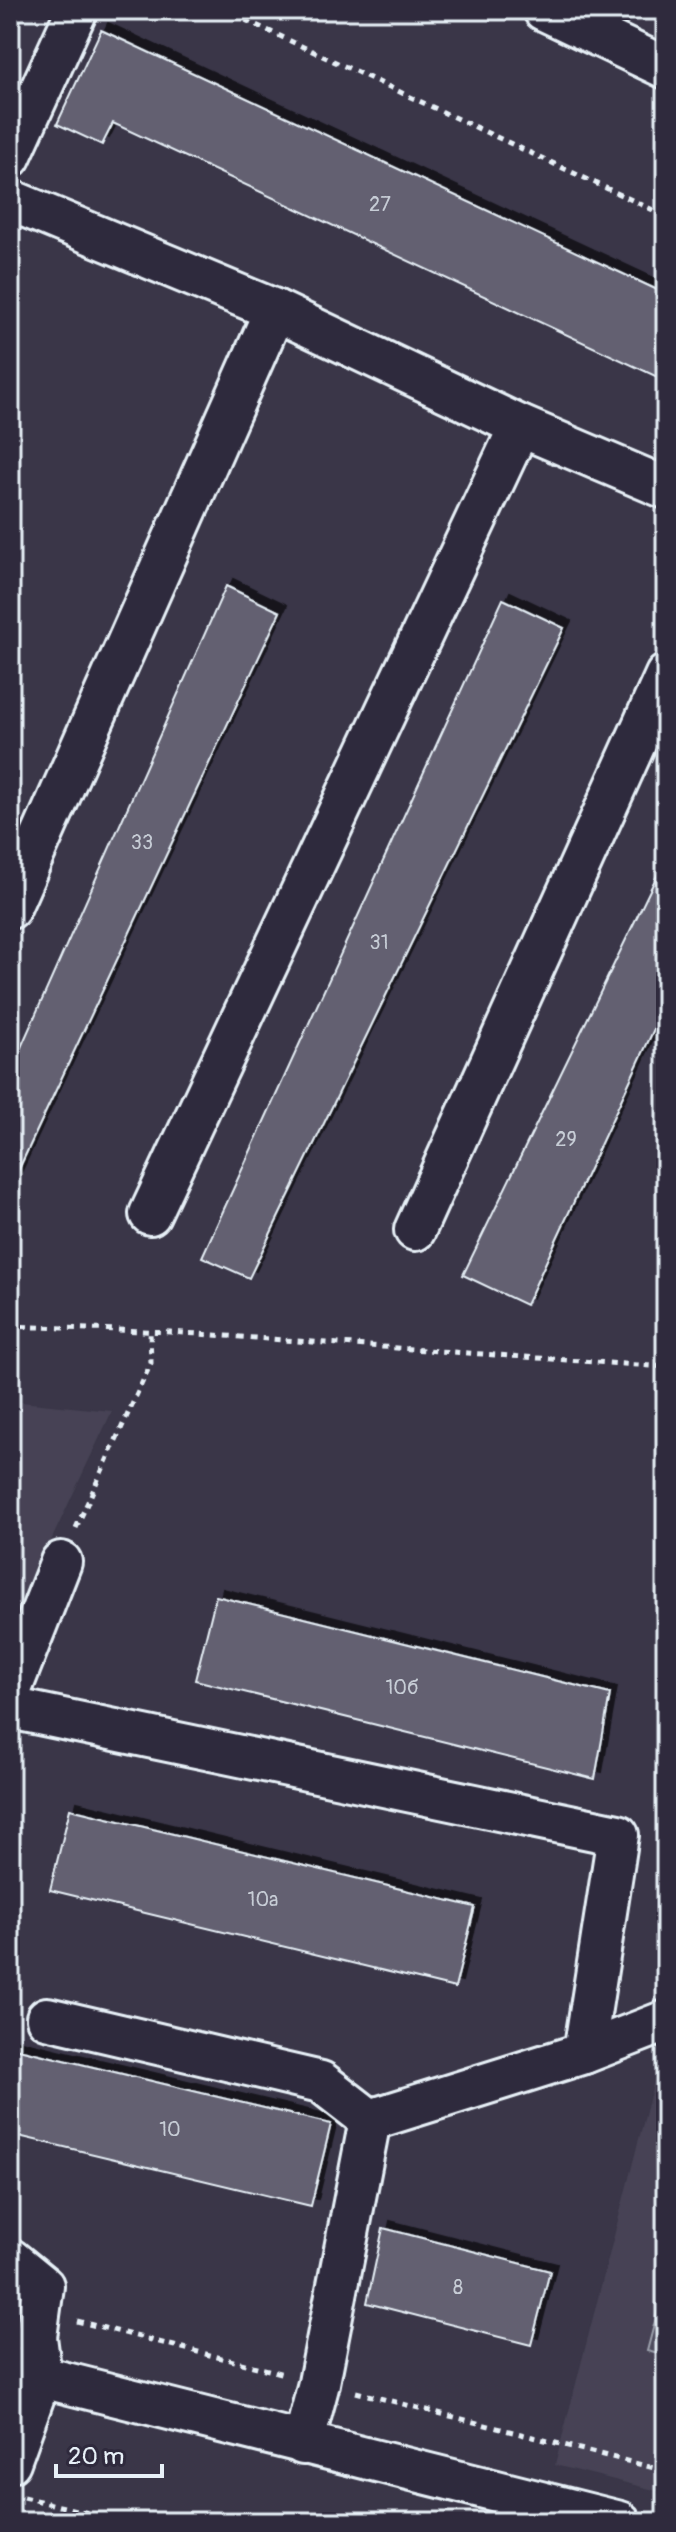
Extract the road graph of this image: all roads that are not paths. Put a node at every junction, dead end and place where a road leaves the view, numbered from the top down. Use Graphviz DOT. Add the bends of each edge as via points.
graph roads {
  1 [pos="77,10"];
  2 [pos="544,10"];
  3 [pos="666,68"];
  4 [pos="10,157"];
  5 [pos="10,200"];
  6 [pos="275,310"];
  7 [pos="520,426"];
  8 [pos="666,488"];
  9 [pos="666,675"];
  10 [pos="10,908"];
  11 [pos="150,1214"];
  12 [pos="415,1230"];
  13 [pos="61,1562"];
  14 [pos="10,1692"];
  15 [pos="10,1708"];
  16 [pos="47,2018"];
  17 [pos="666,2021"];
  18 [pos="584,2053"];
  19 [pos="370,2120"];
  20 [pos="10,2259"];
  21 [pos="26,2373"];
  22 [pos="303,2444"];
  23 [pos="12,2449"];
  24 [pos="533,2512"];
  25 [pos="620,2522"];
  1 -- 4 [label="street"];
  2 -- 3 [label="street"];
  5 -- 6 [label="street"];
  6 -- 7 [label="street"];
  6 -- 10 [label="street"];
  7 -- 8 [label="street"];
  7 -- 11 [label="street"];
  9 -- 12 [label="street"];
  13 -- 14 [label="street"];
  15 -- 18 [label="street" via="618,1835"];
  16 -- 19 [label="street" via="321,2082"];
  17 -- 18 [label="street"];
  18 -- 19 [label="street"];
  19 -- 22 [label="street"];
  20 -- 21 [label="street" via="43,2286"];
  21 -- 22 [label="street"];
  21 -- 23 [label="street"];
  22 -- 24 [label="street"];
  24 -- 25 [label="street"];
}
